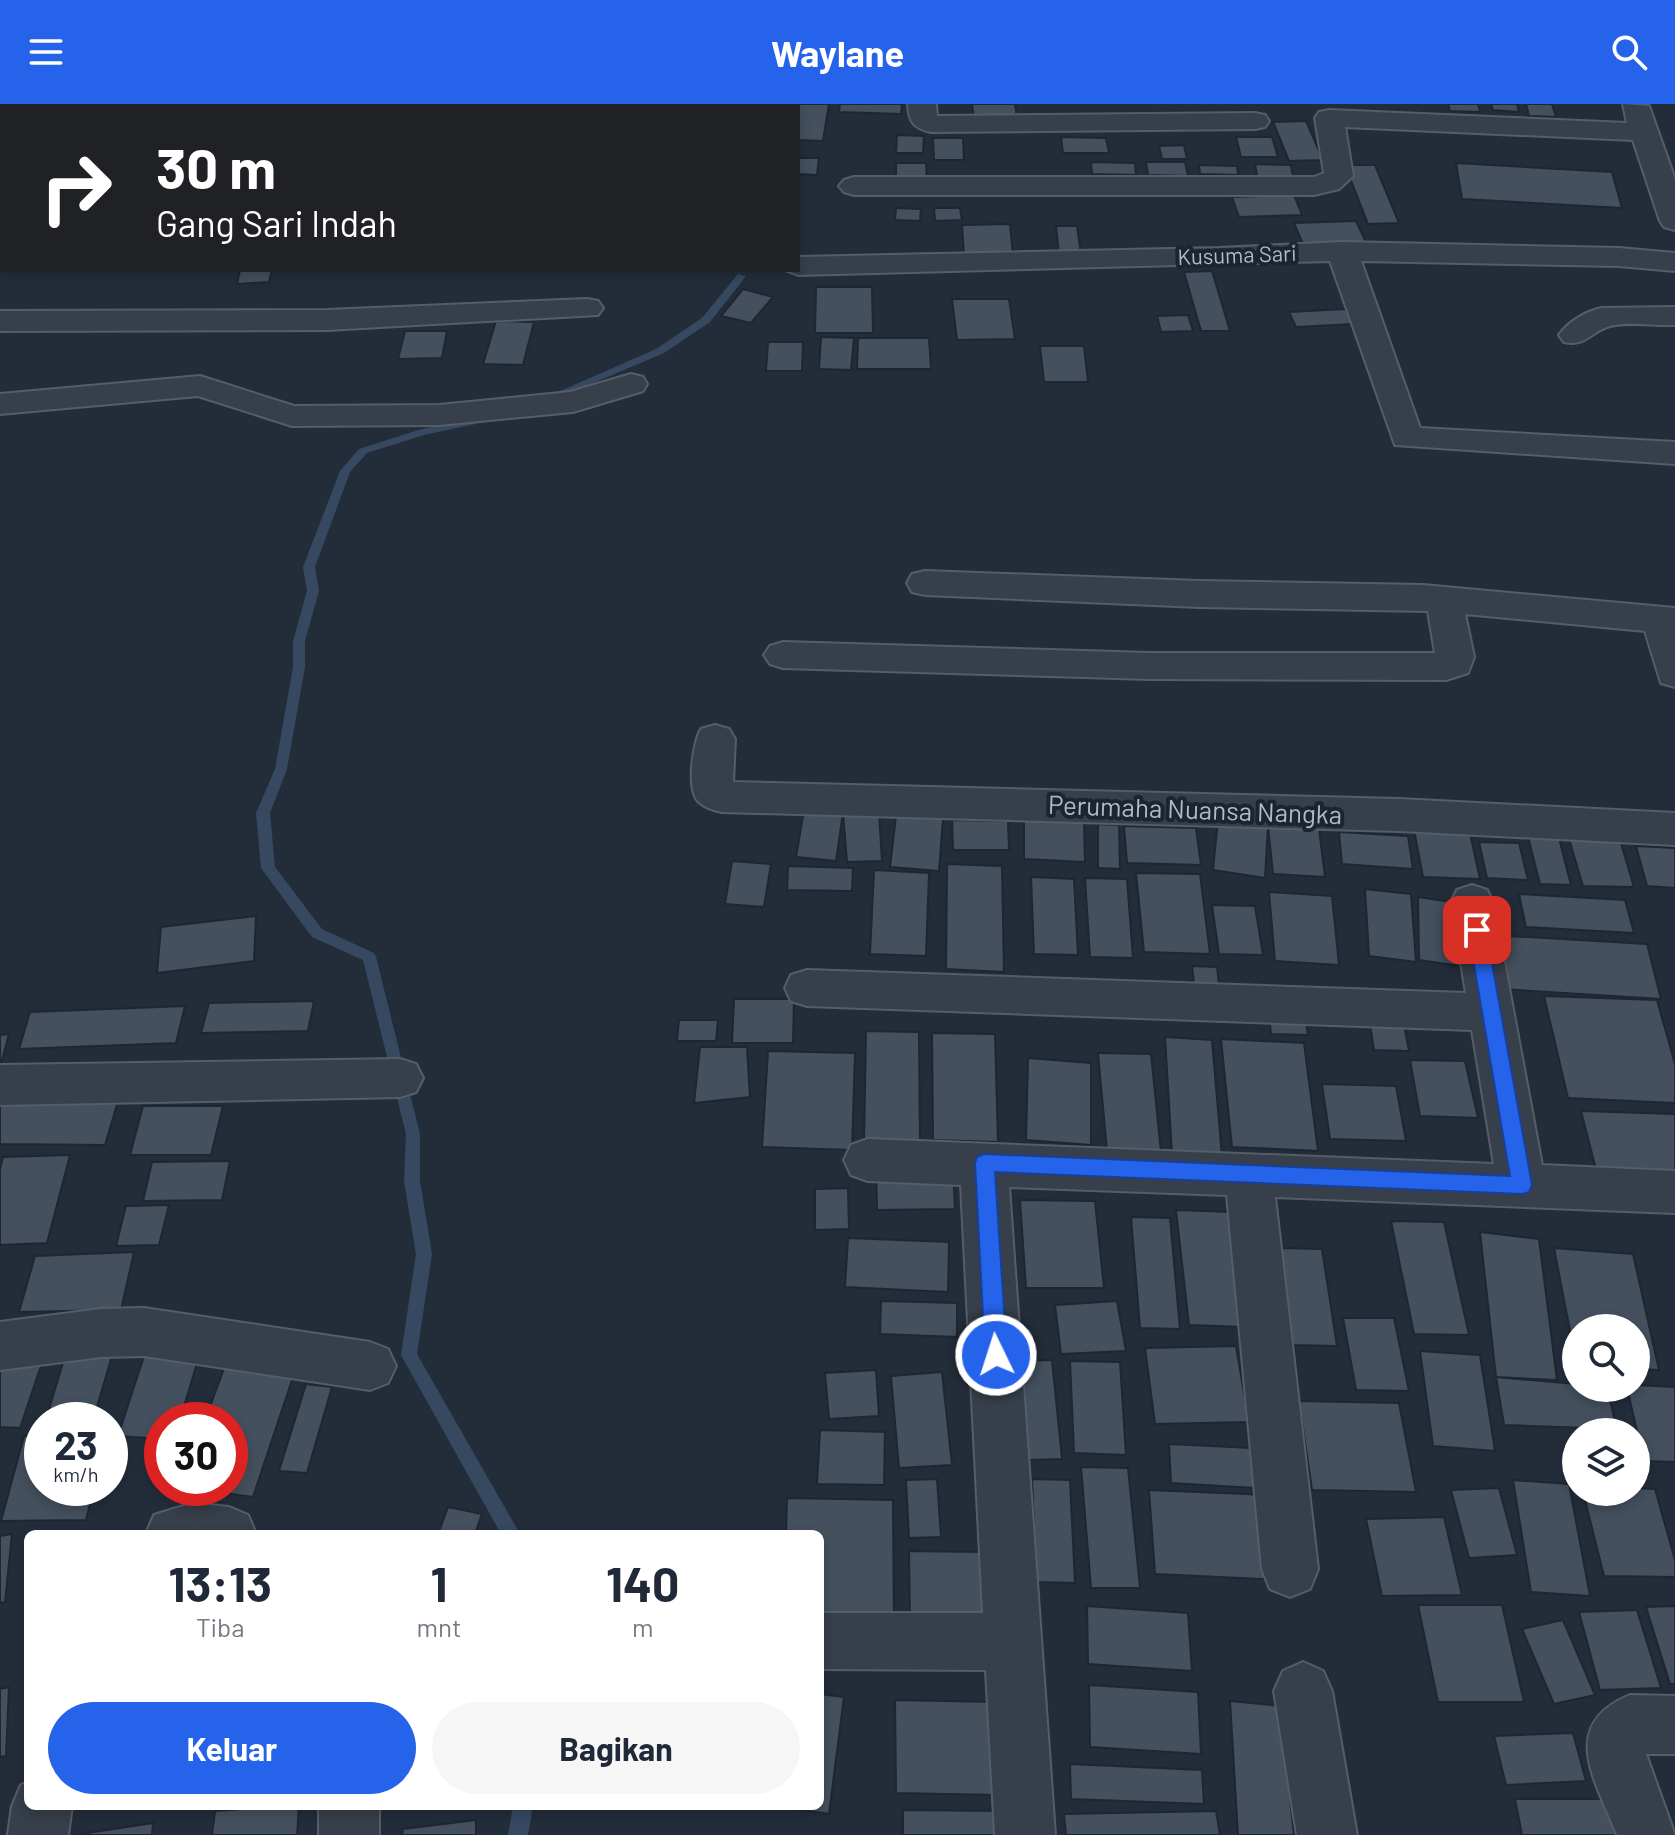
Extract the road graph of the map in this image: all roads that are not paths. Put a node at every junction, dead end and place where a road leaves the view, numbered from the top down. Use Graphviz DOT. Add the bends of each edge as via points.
graph roads {
  1 [pos="922,104"];
  2 [pos="1635,104"];
  3 [pos="1167,113"];
  4 [pos="1255,121"];
  5 [pos="1645,132"];
  6 [pos="854,186"];
  7 [pos="1675,221"];
  8 [pos="1342,251"];
  9 [pos="1675,262"];
  10 [pos="800,266"];
  11 [pos="587,308"];
  12 [pos="1675,316"];
  13 [pos="0,321"];
  14 [pos="1575,335"];
  15 [pos="212,354"];
  16 [pos="631,384"];
  17 [pos="0,404"];
  18 [pos="1675,453"];
  19 [pos="925,583"];
  20 [pos="1444,600"];
  21 [pos="1667,620"];
  22 [pos="783,655"];
  23 [pos="1675,673"];
  24 [pos="715,739"];
  25 [pos="1675,829"];
  26 [pos="1472,902"];
  27 [pos="807,988"];
  28 [pos="1491,1012"];
  29 [pos="400,1078"];
  30 [pos="0,1085"];
  31 [pos="868,1160"];
  32 [pos="984,1163"];
  33 [pos="1249,1175"];
  34 [pos="1522,1185"];
  35 [pos="1675,1192"];
  36 [pos="0,1346"];
  37 [pos="370,1366"];
  38 [pos="1290,1569"];
  39 [pos="824,1641"];
  40 [pos="1013,1642"];
  41 [pos="1303,1691"];
  42 [pos="1675,1725"];
  43 [pos="41,1810"];
  44 [pos="349,1810"];
  45 [pos="38,1835"];
  46 [pos="349,1835"];
  47 [pos="1025,1835"];
  48 [pos="1327,1835"];
  49 [pos="1647,1835"];
  1 -- 3 [label="street" via="923,119 931,124"];
  2 -- 5 [label="street"];
  3 -- 4 [label="street"];
  5 -- 6 [label="street" via="1329,118 1339,176 1314,186"];
  5 -- 7 [label="street"];
  8 -- 9 [label="street, Kusuma Sari"];
  8 -- 10 [label="street, Kusuma Sari"];
  8 -- 18 [label="street" via="1407,438"];
  11 -- 15 [label="street" via="327,320"];
  12 -- 14 [label="street" via="1602,317"];
  13 -- 15 [label="street"];
  15 -- 16 [label="street" via="292,416 533,408"];
  15 -- 17 [label="street"];
  19 -- 20 [label="street"];
  20 -- 21 [label="street"];
  20 -- 22 [label="street" via="1455,657 1446,667 1133,666"];
  21 -- 23 [label="street"];
  24 -- 25 [label="street, Perumaha Nuansa Nangka" via="715,795 1399,815"];
  26 -- 28 [label="street"];
  27 -- 28 [label="street"];
  28 -- 34 [label="street"];
  29 -- 30 [label="street"];
  31 -- 32 [label="street"];
  32 -- 33 [label="street"];
  32 -- 40 [label="street"];
  33 -- 34 [label="street"];
  33 -- 38 [label="street"];
  34 -- 35 [label="street"];
  36 -- 37 [label="street" via="144,1332"];
  39 -- 40 [label="street"];
  40 -- 47 [label="street"];
  41 -- 48 [label="street"];
  42 -- 49 [label="street" via="1630,1724 1616,1737 1617,1761"];
  43 -- 45 [label="street"];
  44 -- 46 [label="street"];
}
